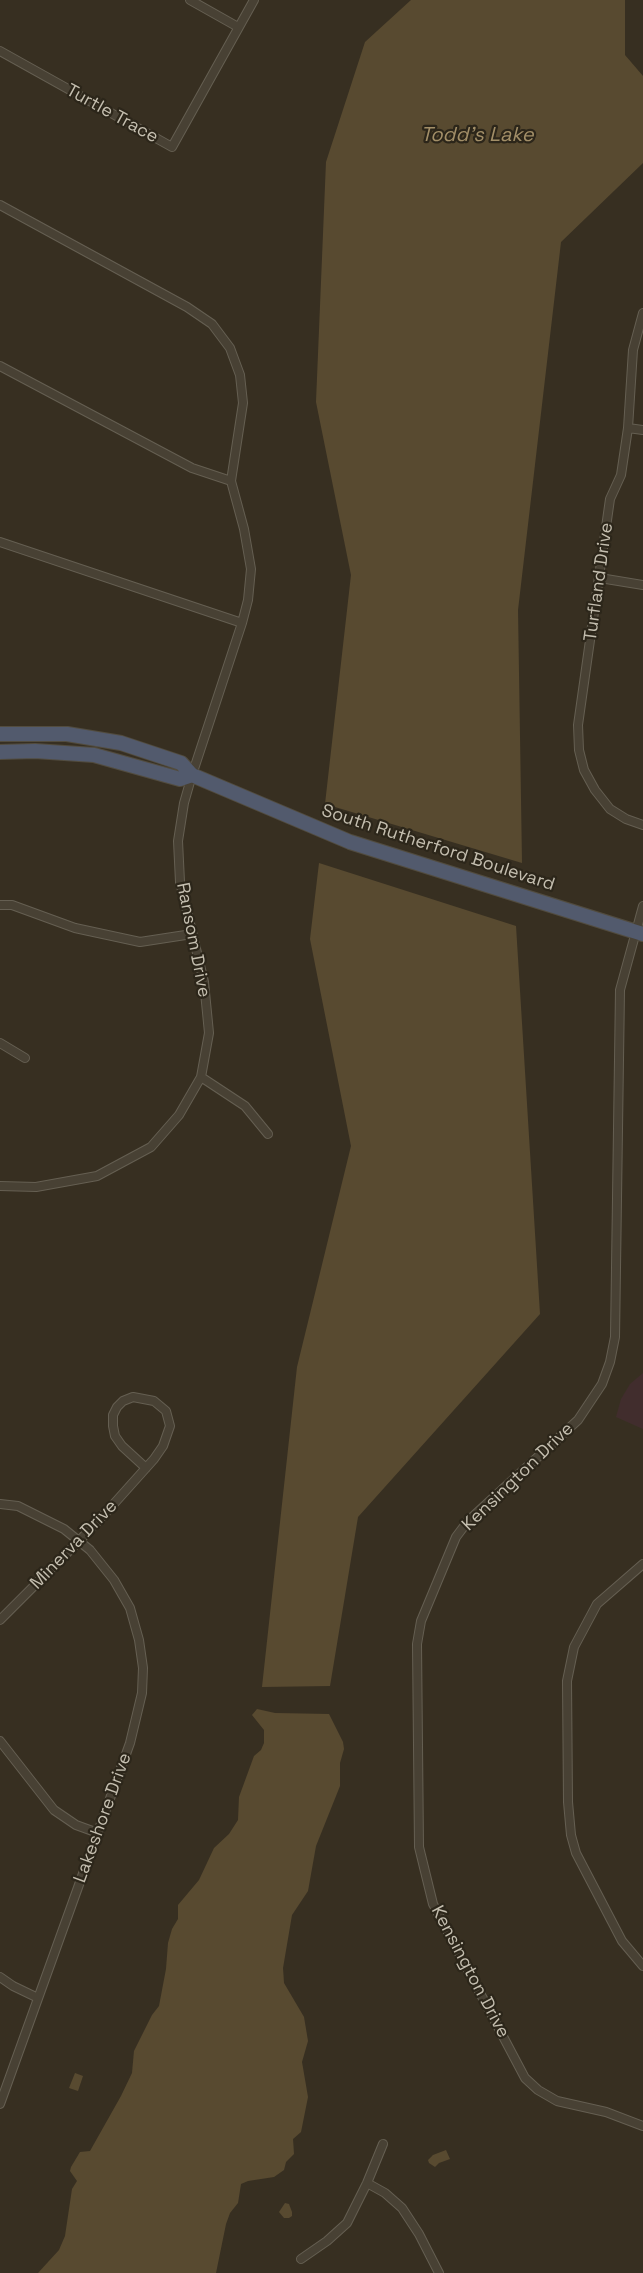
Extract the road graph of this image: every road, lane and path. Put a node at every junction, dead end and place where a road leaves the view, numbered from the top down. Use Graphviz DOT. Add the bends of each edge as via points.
graph roads {
  1 [pos="190,0"];
  2 [pos="254,0"];
  3 [pos="238,27"];
  4 [pos="0,51"];
  5 [pos="0,205"];
  6 [pos="643,313"];
  7 [pos="0,366"];
  8 [pos="628,428"];
  9 [pos="643,430"];
  10 [pos="231,481"];
  11 [pos="0,542"];
  12 [pos="600,578"];
  13 [pos="643,585"];
  14 [pos="242,623"];
  15 [pos="0,734"];
  16 [pos="0,752"];
  17 [pos="192,775"];
  18 [pos="643,825"];
  19 [pos="0,905"];
  20 [pos="643,906"];
  21 [pos="639,933"];
  22 [pos="192,934"];
  23 [pos="0,1043"];
  24 [pos="25,1059"];
  25 [pos="201,1077"];
  26 [pos="268,1134"];
  27 [pos="0,1186"];
  28 [pos="146,1468"];
  29 [pos="0,1504"];
  30 [pos="80,1540"];
  31 [pos="643,1564"];
  32 [pos="0,1620"];
  33 [pos="0,1741"];
  34 [pos="98,1833"];
  35 [pos="643,1966"];
  36 [pos="0,1977"];
  37 [pos="38,1998"];
  38 [pos="0,2104"];
  39 [pos="643,2126"];
  40 [pos="383,2145"];
  41 [pos="367,2183"];
  42 [pos="301,2259"];
  43 [pos="439,2273"];
  1 -- 3 [label="street"];
  2 -- 3 [label="street, Turtle Trace"];
  3 -- 4 [label="street, Turtle Trace" via="172,147"];
  5 -- 10 [label="street" via="212,324 230,348 240,375 243,403"];
  6 -- 8 [label="street, Turfland Drive" via="633,350"];
  7 -- 10 [label="street" via="192,468"];
  8 -- 9 [label="street"];
  8 -- 12 [label="street, Turfland Drive" via="621,475 610,499"];
  10 -- 14 [label="street, Ransom Drive" via="251,569"];
  11 -- 14 [label="street"];
  12 -- 13 [label="street"];
  12 -- 18 [label="street, Turfland Drive" via="578,725 579,750 594,790 610,808"];
  14 -- 17 [label="street, Ransom Drive"];
  15 -- 17 [label="highway, South Rutherford Boulevard" via="67,734 121,742 181,763"];
  16 -- 17 [label="highway, South Rutherford Boulevard" via="94,755 180,779"];
  17 -- 21 [label="highway, South Rutherford Boulevard" via="351,842"];
  17 -- 22 [label="street, Ransom Drive" via="178,841 180,882"];
  19 -- 22 [label="street" via="12,905 75,928 140,942"];
  20 -- 21 [label="street, Kensington Drive"];
  21 -- 39 [label="street, Kensington Drive" via="620,990 615,1337 610,1362 602,1384 578,1420 468,1521 456,1537 421,1621 417,1644 419,1848 433,1904 525,2078 556,2101 606,2112"];
  22 -- 25 [label="street, Ransom Drive" via="204,982 209,1032"];
  23 -- 24 [label="street"];
  25 -- 26 [label="street" via="245,1106"];
  25 -- 27 [label="street, Ransom Drive" via="179,1115 151,1147 97,1176 36,1187"];
  28 -- 28 [label="street, Minerva Drive" via="122,1446 113,1426 117,1407 133,1397 158,1403 169,1421 166,1441"];
  28 -- 30 [label="street, Minerva Drive"];
  29 -- 30 [label="street, Lakeshore Drive" via="18,1506"];
  30 -- 32 [label="street, Minerva Drive"];
  30 -- 34 [label="street, Lakeshore Drive" via="103,1565 130,1608 142,1668 135,1726"];
  31 -- 35 [label="street" via="597,1604 574,1647 567,1681 568,1802 576,1854 622,1941"];
  33 -- 34 [label="street" via="54,1810 75,1825"];
  34 -- 37 [label="street, Lakeshore Drive"];
  36 -- 37 [label="street"];
  37 -- 38 [label="street, Lakeshore Drive"];
  40 -- 41 [label="street"];
  41 -- 42 [label="street" via="342,2228"];
  41 -- 43 [label="street" via="402,2208"];
}
